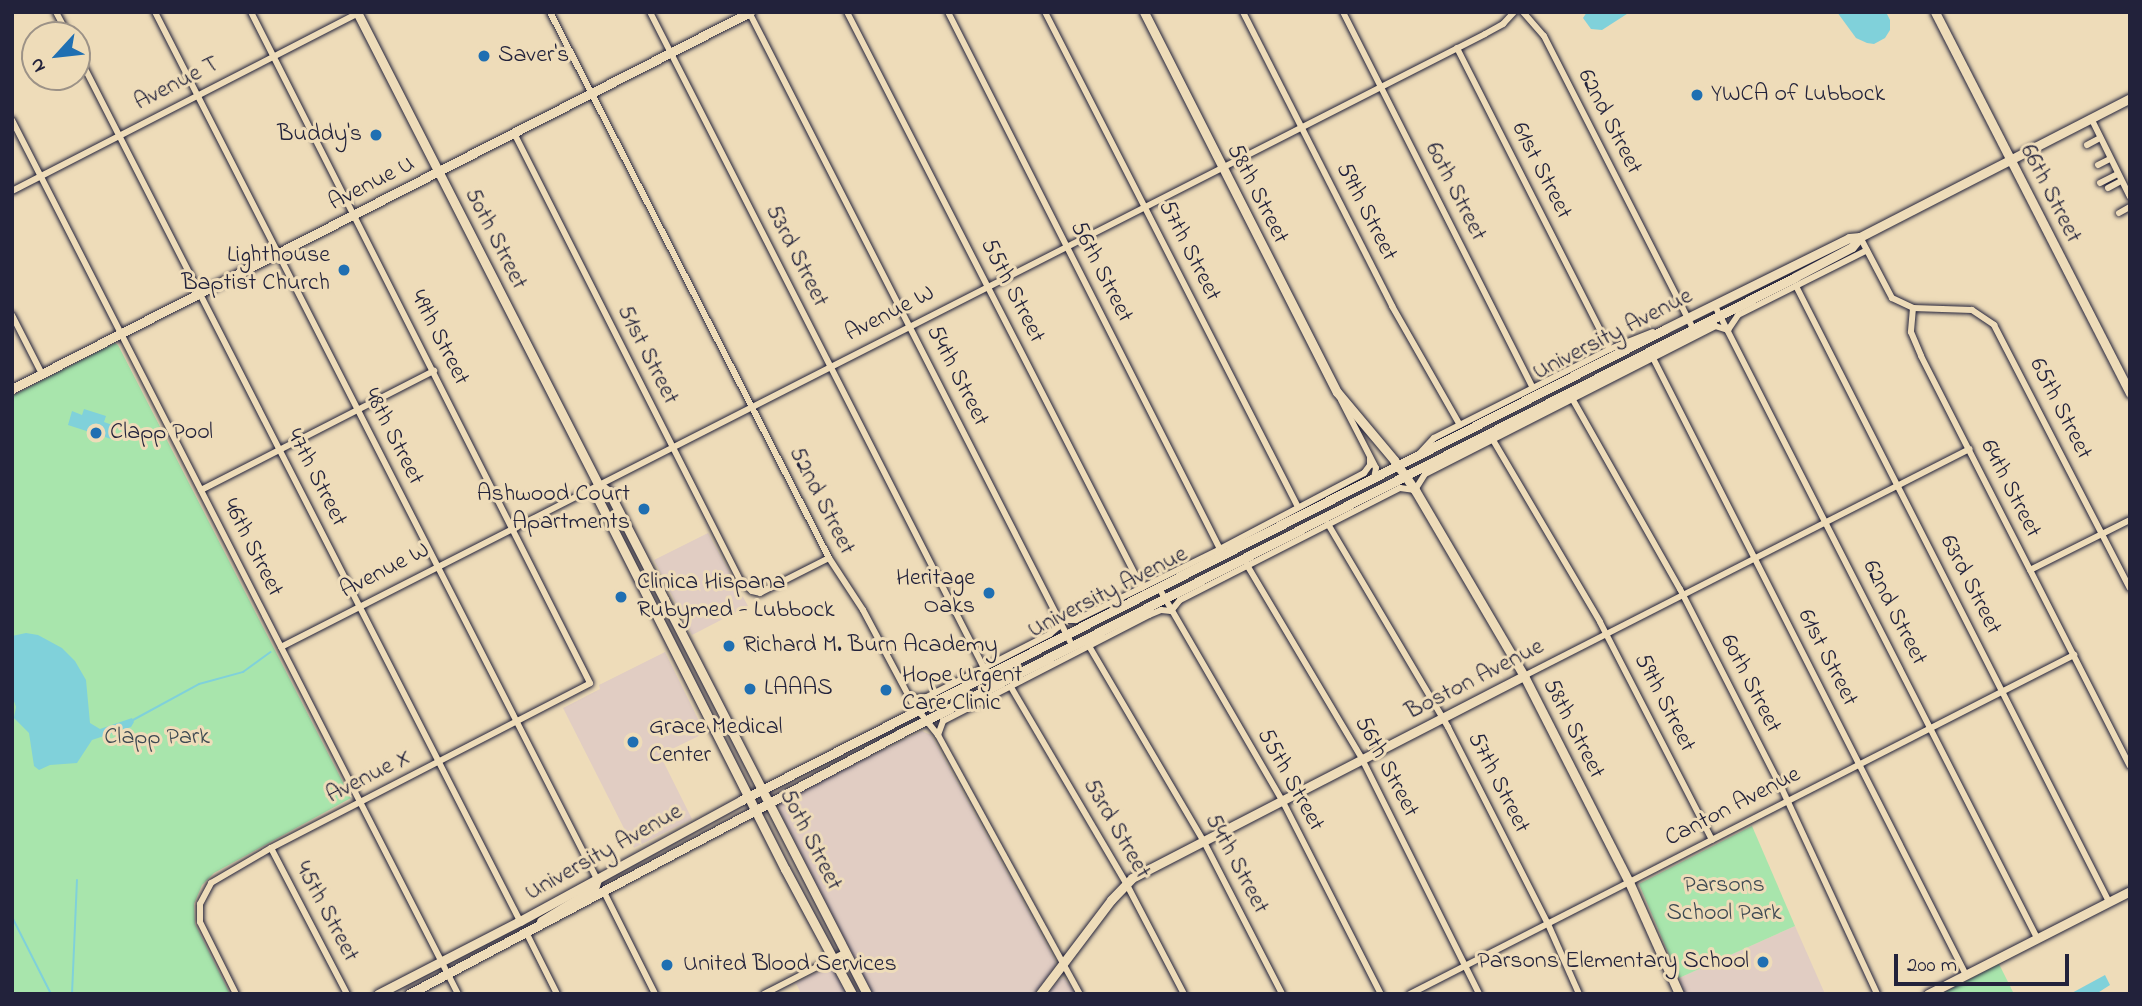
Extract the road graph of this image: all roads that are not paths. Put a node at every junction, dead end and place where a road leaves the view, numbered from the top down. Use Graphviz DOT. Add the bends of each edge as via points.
graph roads {
  1 [pos="155,12"];
  2 [pos="251,12"];
  3 [pos="550,12"];
  4 [pos="650,12"];
  5 [pos="749,12"];
  6 [pos="847,12"];
  7 [pos="948,12"];
  8 [pos="1045,12"];
  9 [pos="1144,12"];
  10 [pos="1243,12"];
  11 [pos="1343,12"];
  12 [pos="1514,12"];
  13 [pos="1523,12"];
  14 [pos="1935,12"];
  15 [pos="358,13"];
  16 [pos="1457,48"];
  17 [pos="670,53"];
  18 [pos="274,57"];
  19 [pos="91,81"];
  20 [pos="1381,87"];
  21 [pos="592,93"];
  22 [pos="198,96"];
  23 [pos="2130,98"];
  24 [pos="2091,118"];
  25 [pos="12,120"];
  26 [pos="1301,127"];
  27 [pos="514,133"];
  28 [pos="119,136"];
  29 [pos="2100,138"];
  30 [pos="2087,145"];
  31 [pos="2110,159"];
  32 [pos="2011,160"];
  33 [pos="2098,165"];
  34 [pos="1223,167"];
  35 [pos="438,172"];
  36 [pos="41,176"];
  37 [pos="2119,178"];
  38 [pos="2100,183"];
  39 [pos="2108,188"];
  40 [pos="12,191"];
  41 [pos="2130,197"];
  42 [pos="1144,207"];
  43 [pos="2130,207"];
  44 [pos="2119,213"];
  45 [pos="354,215"];
  46 [pos="1860,237"];
  47 [pos="1066,247"];
  48 [pos="1867,250"];
  49 [pos="278,253"];
  50 [pos="988,286"];
  51 [pos="1796,286"];
  52 [pos="200,293"];
  53 [pos="1913,308"];
  54 [pos="1717,310"];
  55 [pos="12,315"];
  56 [pos="1688,319"];
  57 [pos="910,326"];
  58 [pos="1665,329"];
  59 [pos="1693,329"];
  60 [pos="1728,330"];
  61 [pos="121,334"];
  62 [pos="1610,349"];
  63 [pos="1653,358"];
  64 [pos="831,366"];
  65 [pos="433,371"];
  66 [pos="42,374"];
  67 [pos="1533,388"];
  68 [pos="12,389"];
  69 [pos="1337,392"];
  70 [pos="2130,393"];
  71 [pos="1573,400"];
  72 [pos="752,407"];
  73 [pos="358,410"];
  74 [pos="1460,425"];
  75 [pos="1493,440"];
  76 [pos="672,447"];
  77 [pos="1969,449"];
  78 [pos="279,450"];
  79 [pos="1417,457"];
  80 [pos="1370,458"];
  81 [pos="1398,466"];
  82 [pos="1404,475"];
  83 [pos="1374,478"];
  84 [pos="598,484"];
  85 [pos="1897,486"];
  86 [pos="201,490"];
  87 [pos="1415,490"];
  88 [pos="1298,507"];
  89 [pos="2130,520"];
  90 [pos="1826,522"];
  91 [pos="1328,524"];
  92 [pos="513,527"];
  93 [pos="2102,534"];
  94 [pos="1220,549"];
  95 [pos="829,558"];
  96 [pos="1754,559"];
  97 [pos="1247,565"];
  98 [pos="438,566"];
  99 [pos="2030,570"];
  100 [pos="1142,588"];
  101 [pos="1159,588"];
  102 [pos="2130,588"];
  103 [pos="1683,595"];
  104 [pos="1164,598"];
  105 [pos="359,606"];
  106 [pos="1171,611"];
  107 [pos="1059,620"];
  108 [pos="1607,634"];
  109 [pos="1067,635"];
  110 [pos="1072,645"];
  111 [pos="1089,646"];
  112 [pos="281,647"];
  113 [pos="2074,655"];
  114 [pos="984,668"];
  115 [pos="1524,676"];
  116 [pos="590,683"];
  117 [pos="1011,687"];
  118 [pos="2002,692"];
  119 [pos="908,695"];
  120 [pos="919,711"];
  121 [pos="1442,718"];
  122 [pos="926,720"];
  123 [pos="518,723"];
  124 [pos="1931,729"];
  125 [pos="937,735"];
  126 [pos="1362,759"];
  127 [pos="439,763"];
  128 [pos="1860,765"];
  129 [pos="2130,766"];
  130 [pos="763,789"];
  131 [pos="748,797"];
  132 [pos="1282,800"];
  133 [pos="769,801"];
  134 [pos="1788,801"];
  135 [pos="360,803"];
  136 [pos="754,809"];
  137 [pos="1712,839"];
  138 [pos="1203,840"];
  139 [pos="656,846"];
  140 [pos="271,848"];
  141 [pos="663,858"];
  142 [pos="597,879"];
  143 [pos="1629,882"];
  144 [pos="1126,883"];
  145 [pos="2130,891"];
  146 [pos="604,892"];
  147 [pos="2109,902"];
  148 [pos="520,921"];
  149 [pos="1548,924"];
  150 [pos="527,934"];
  151 [pos="2037,938"];
  152 [pos="846,952"];
  153 [pos="834,958"];
  154 [pos="441,961"];
  155 [pos="1064,962"];
  156 [pos="1466,965"];
  157 [pos="448,974"];
  158 [pos="1966,975"];
  159 [pos="236,994"];
  160 [pos="347,994"];
  161 [pos="378,994"];
  162 [pos="409,994"];
  163 [pos="458,994"];
  164 [pos="557,994"];
  165 [pos="655,994"];
  166 [pos="764,994"];
  167 [pos="852,994"];
  168 [pos="867,994"];
  169 [pos="1040,994"];
  170 [pos="1080,994"];
  171 [pos="1184,994"];
  172 [pos="1282,994"];
  173 [pos="1381,994"];
  174 [pos="1410,994"];
  175 [pos="1479,994"];
  176 [pos="1579,994"];
  177 [pos="1679,994"];
  178 [pos="1877,994"];
  179 [pos="1928,994"];
  1 -- 22 [label="street, 48th Street"];
  2 -- 18 [label="street, 49th Street"];
  3 -- 21 [label="street, 52nd Street"];
  4 -- 17 [label="street, 53rd Street"];
  5 -- 17 [label="main road, Avenue U"];
  5 -- 57 [label="street, 54th Street"];
  6 -- 50 [label="street, 55th Street"];
  7 -- 47 [label="street, 56th Street"];
  8 -- 42 [label="street, 57th Street"];
  9 -- 34 [label="main road, 58th Street"];
  10 -- 26 [label="street, 59th Street"];
  11 -- 20 [label="street, 60th Street"];
  12 -- 16 [label="street, Avenue W"];
  13 -- 56 [label="street, 62nd Street" via="1544,37"];
  14 -- 32 [label="main road, 66th Street"];
  15 -- 18 [label="street, Avenue T"];
  15 -- 35 [label="main road, 50th Street"];
  16 -- 20 [label="street, Avenue W"];
  16 -- 62 [label="street, 61st Street"];
  17 -- 21 [label="main road, Avenue U"];
  17 -- 64 [label="street, 53rd Street"];
  18 -- 22 [label="street, Avenue T"];
  18 -- 45 [label="street, 49th Street"];
  19 -- 28 [label="street, 47th Street"];
  20 -- 26 [label="street, Avenue W"];
  20 -- 67 [label="street, 60th Street"];
  21 -- 27 [label="main road, Avenue U"];
  21 -- 72 [label="street, 52nd Street"];
  22 -- 28 [label="street, Avenue T"];
  22 -- 49 [label="street, 48th Street"];
  23 -- 24 [label="main road, University Avenue"];
  24 -- 29 [label="street"];
  24 -- 32 [label="main road, University Avenue"];
  25 -- 36 [label="street, 46th Street"];
  26 -- 34 [label="street, Avenue W"];
  26 -- 74 [label="street, 59th Street" via="1392,306"];
  27 -- 35 [label="main road, Avenue U"];
  27 -- 76 [label="street, 51st Street"];
  28 -- 36 [label="street, Avenue T"];
  28 -- 52 [label="street, 47th Street"];
  29 -- 30 [label="street"];
  29 -- 31 [label="street"];
  31 -- 33 [label="street"];
  31 -- 37 [label="street"];
  32 -- 46 [label="main road, University Avenue"];
  32 -- 70 [label="main road, 66th Street"];
  34 -- 42 [label="street, Avenue W"];
  34 -- 69 [label="main road, 58th Street"];
  35 -- 45 [label="main road, Avenue U"];
  35 -- 84 [label="main road, 50th Street"];
  36 -- 40 [label="street, Avenue T"];
  36 -- 61 [label="street, 46th Street"];
  37 -- 38 [label="street"];
  37 -- 39 [label="street"];
  37 -- 41 [label="street"];
  42 -- 47 [label="street, Avenue W"];
  42 -- 88 [label="street, 57th Street"];
  43 -- 44 [label="street"];
  45 -- 49 [label="main road, Avenue U"];
  45 -- 65 [label="street, 49th Street"];
  46 -- 48 [label="street"];
  46 -- 54 [label="main road, University Avenue" via="1849,238"];
  47 -- 50 [label="street, Avenue W"];
  47 -- 94 [label="street, 56th Street"];
  48 -- 51 [label="street"];
  48 -- 53 [label="street" via="1892,298"];
  49 -- 52 [label="main road, Avenue U"];
  49 -- 73 [label="street, 48th Street"];
  50 -- 57 [label="street, Avenue W"];
  50 -- 100 [label="street, 55th Street"];
  51 -- 60 [label="street" via="1738,315"];
  51 -- 85 [label="street, 63rd Street"];
  52 -- 61 [label="main road, Avenue U"];
  52 -- 78 [label="street, 47th Street"];
  53 -- 77 [label="street, 64th Street" via="1913,341"];
  53 -- 93 [label="street, 65th Street" via="1972,310 1994,325"];
  54 -- 56 [label="main road, University Avenue"];
  54 -- 59 [label="main road, University Avenue"];
  54 -- 60 [label="street, 62nd Street"];
  55 -- 66 [label="street"];
  56 -- 58 [label="main road, University Avenue"];
  56 -- 59 [label="street, 62nd Street"];
  57 -- 64 [label="street, Avenue W"];
  57 -- 107 [label="street, 54th Street"];
  58 -- 62 [label="street"];
  58 -- 79 [label="main road, University Avenue"];
  59 -- 82 [label="main road, University Avenue"];
  60 -- 63 [label="street" via="1716,326"];
  60 -- 90 [label="street, 62nd Street"];
  61 -- 66 [label="main road, Avenue U"];
  61 -- 86 [label="street, 46th Street"];
  62 -- 67 [label="street"];
  63 -- 71 [label="street"];
  63 -- 96 [label="street, 61st Street"];
  64 -- 72 [label="street, Avenue W"];
  64 -- 114 [label="street, 53rd Street"];
  65 -- 73 [label="street"];
  65 -- 92 [label="street, 49th Street"];
  66 -- 68 [label="main road, Avenue U"];
  67 -- 74 [label="street"];
  69 -- 80 [label="street, 58th Street"];
  69 -- 81 [label="main road, 58th Street"];
  71 -- 75 [label="street"];
  71 -- 103 [label="street, 60th Street"];
  72 -- 76 [label="street, Avenue W"];
  72 -- 95 [label="street, 52nd Street"];
  73 -- 78 [label="street"];
  73 -- 98 [label="street, 48th Street"];
  74 -- 79 [label="street" via="1429,442"];
  75 -- 87 [label="street" via="1425,474"];
  75 -- 108 [label="street, 59th Street"];
  76 -- 84 [label="street, Avenue W"];
  76 -- 95 [label="street, 51st Street" via="740,580 752,592 760,593"];
  77 -- 85 [label="street, Boston Avenue"];
  77 -- 99 [label="street, 64th Street"];
  78 -- 86 [label="street"];
  78 -- 105 [label="street, 47th Street"];
  79 -- 81 [label="main road, University Avenue"];
  80 -- 83 [label="street, 58th Street" via="1376,468"];
  80 -- 88 [label="street" via="1364,473"];
  81 -- 82 [label="main road, 58th Street"];
  81 -- 83 [label="main road, University Avenue"];
  82 -- 87 [label="main road, 58th Street"];
  82 -- 104 [label="main road, University Avenue"];
  83 -- 101 [label="main road, University Avenue"];
  84 -- 92 [label="street, Avenue W"];
  84 -- 130 [label="main road, 50th Street" via="609,492"];
  84 -- 131 [label="main road, 50th Street" via="597,497"];
  85 -- 90 [label="street, Boston Avenue"];
  85 -- 118 [label="street, 63rd Street"];
  86 -- 112 [label="street, 46th Street"];
  87 -- 91 [label="street" via="1400,488"];
  87 -- 115 [label="main road, 58th Street"];
  88 -- 94 [label="street"];
  89 -- 93 [label="street"];
  90 -- 96 [label="street, Boston Avenue"];
  90 -- 124 [label="street, 62nd Street"];
  91 -- 97 [label="street"];
  91 -- 121 [label="street, 57th Street"];
  92 -- 98 [label="street, Avenue W"];
  92 -- 116 [label="street, 49th Street"];
  93 -- 99 [label="street"];
  93 -- 102 [label="street, 65th Street"];
  94 -- 100 [label="street"];
  95 -- 119 [label="street, 52nd Street"];
  96 -- 103 [label="street, Boston Avenue"];
  96 -- 128 [label="street, 61st Street"];
  97 -- 106 [label="street" via="1180,600"];
  97 -- 126 [label="street, 56th Street"];
  98 -- 105 [label="street, Avenue W"];
  98 -- 123 [label="street, 48th Street"];
  99 -- 113 [label="street, 64th Street"];
  100 -- 107 [label="street" via="1076,620"];
  101 -- 104 [label="street, 55th Street"];
  101 -- 109 [label="main road, University Avenue"];
  103 -- 108 [label="street, Boston Avenue"];
  103 -- 134 [label="street, 60th Street"];
  104 -- 106 [label="street, 55th Street"];
  104 -- 110 [label="main road, University Avenue"];
  105 -- 112 [label="street, Avenue W"];
  105 -- 127 [label="street, 47th Street"];
  106 -- 111 [label="street" via="1161,610"];
  106 -- 132 [label="street, 55th Street"];
  107 -- 109 [label="street, 54th Street"];
  107 -- 114 [label="street" via="1050,634"];
  108 -- 115 [label="street, Boston Avenue"];
  108 -- 137 [label="street, 59th Street"];
  109 -- 110 [label="street, 54th Street"];
  109 -- 120 [label="main road, University Avenue"];
  110 -- 122 [label="main road, University Avenue"];
  111 -- 117 [label="street"];
  111 -- 138 [label="street, 54th Street"];
  112 -- 135 [label="street, 46th Street"];
  113 -- 118 [label="street, Canton Avenue"];
  113 -- 129 [label="street, 64th Street"];
  114 -- 119 [label="street" via="927,697"];
  115 -- 121 [label="main road, Boston Avenue"];
  115 -- 143 [label="main road, 58th Street"];
  116 -- 123 [label="street, Avenue X"];
  117 -- 125 [label="street" via="943,721"];
  117 -- 144 [label="street, 53rd Street"];
  118 -- 124 [label="street, Canton Avenue"];
  118 -- 147 [label="street, 63rd Street"];
  119 -- 120 [label="street, 52nd Street"];
  120 -- 122 [label="street, 52nd Street"];
  120 -- 130 [label="main road, University Avenue"];
  121 -- 126 [label="main road, Boston Avenue"];
  121 -- 149 [label="street, 57th Street"];
  122 -- 125 [label="street, 52nd Street"];
  122 -- 133 [label="main road, University Avenue"];
  123 -- 127 [label="street, Avenue X"];
  123 -- 142 [label="street, 48th Street"];
  124 -- 128 [label="street, Canton Avenue"];
  124 -- 151 [label="street, 62nd Street"];
  125 -- 155 [label="street, 52nd Street"];
  126 -- 132 [label="main road, Boston Avenue"];
  126 -- 156 [label="street, 56th Street"];
  127 -- 135 [label="street, Avenue X"];
  127 -- 148 [label="street, 47th Street"];
  128 -- 134 [label="street, Canton Avenue"];
  128 -- 158 [label="street, 61st Street"];
  130 -- 131 [label="main road, University Avenue"];
  130 -- 133 [label="main road, 50th Street"];
  131 -- 136 [label="main road, 50th Street"];
  131 -- 139 [label="main road, University Avenue"];
  132 -- 138 [label="main road, Boston Avenue"];
  132 -- 173 [label="street, 55th Street"];
  133 -- 136 [label="main road, University Avenue"];
  133 -- 152 [label="main road, 50th Street"];
  134 -- 137 [label="street, Canton Avenue"];
  134 -- 178 [label="street, 60th Street"];
  135 -- 140 [label="street, Avenue X"];
  135 -- 154 [label="street, 46th Street"];
  136 -- 141 [label="main road, University Avenue"];
  136 -- 153 [label="main road, 50th Street"];
  137 -- 143 [label="street, Canton Avenue"];
  138 -- 144 [label="main road, Boston Avenue"];
  138 -- 172 [label="street, 54th Street"];
  139 -- 141 [label="main road"];
  139 -- 142 [label="main road, University Avenue"];
  140 -- 159 [label="street, Avenue X" via="218,877 200,904 204,931"];
  140 -- 160 [label="street, 45th Street"];
  141 -- 146 [label="main road, University Avenue"];
  142 -- 148 [label="main road, University Avenue"];
  142 -- 150 [label="main road" via="594,889 552,912"];
  143 -- 149 [label="street, Canton Avenue"];
  143 -- 177 [label="main road, 58th Street"];
  144 -- 155 [label="main road, Boston Avenue"];
  144 -- 171 [label="street, 53rd Street"];
  145 -- 147 [label="main road"];
  146 -- 150 [label="main road, University Avenue"];
  146 -- 165 [label="street"];
  147 -- 151 [label="main road"];
  148 -- 154 [label="main road, University Avenue"];
  149 -- 156 [label="street, Canton Avenue"];
  149 -- 176 [label="street, 57th Street"];
  150 -- 157 [label="main road, University Avenue"];
  150 -- 164 [label="street"];
  151 -- 158 [label="main road"];
  152 -- 153 [label="street"];
  152 -- 168 [label="main road, 50th Street"];
  153 -- 166 [label="street"];
  153 -- 167 [label="main road, 50th Street"];
  154 -- 157 [label="street, 46th Street"];
  154 -- 161 [label="main road, University Avenue"];
  155 -- 169 [label="main road, Boston Avenue"];
  155 -- 170 [label="street, 52nd Street"];
  156 -- 174 [label="street, Canton Avenue"];
  156 -- 175 [label="street, 56th Street"];
  157 -- 162 [label="main road, University Avenue"];
  157 -- 163 [label="street, 46th Street"];
  158 -- 179 [label="main road"];
}
